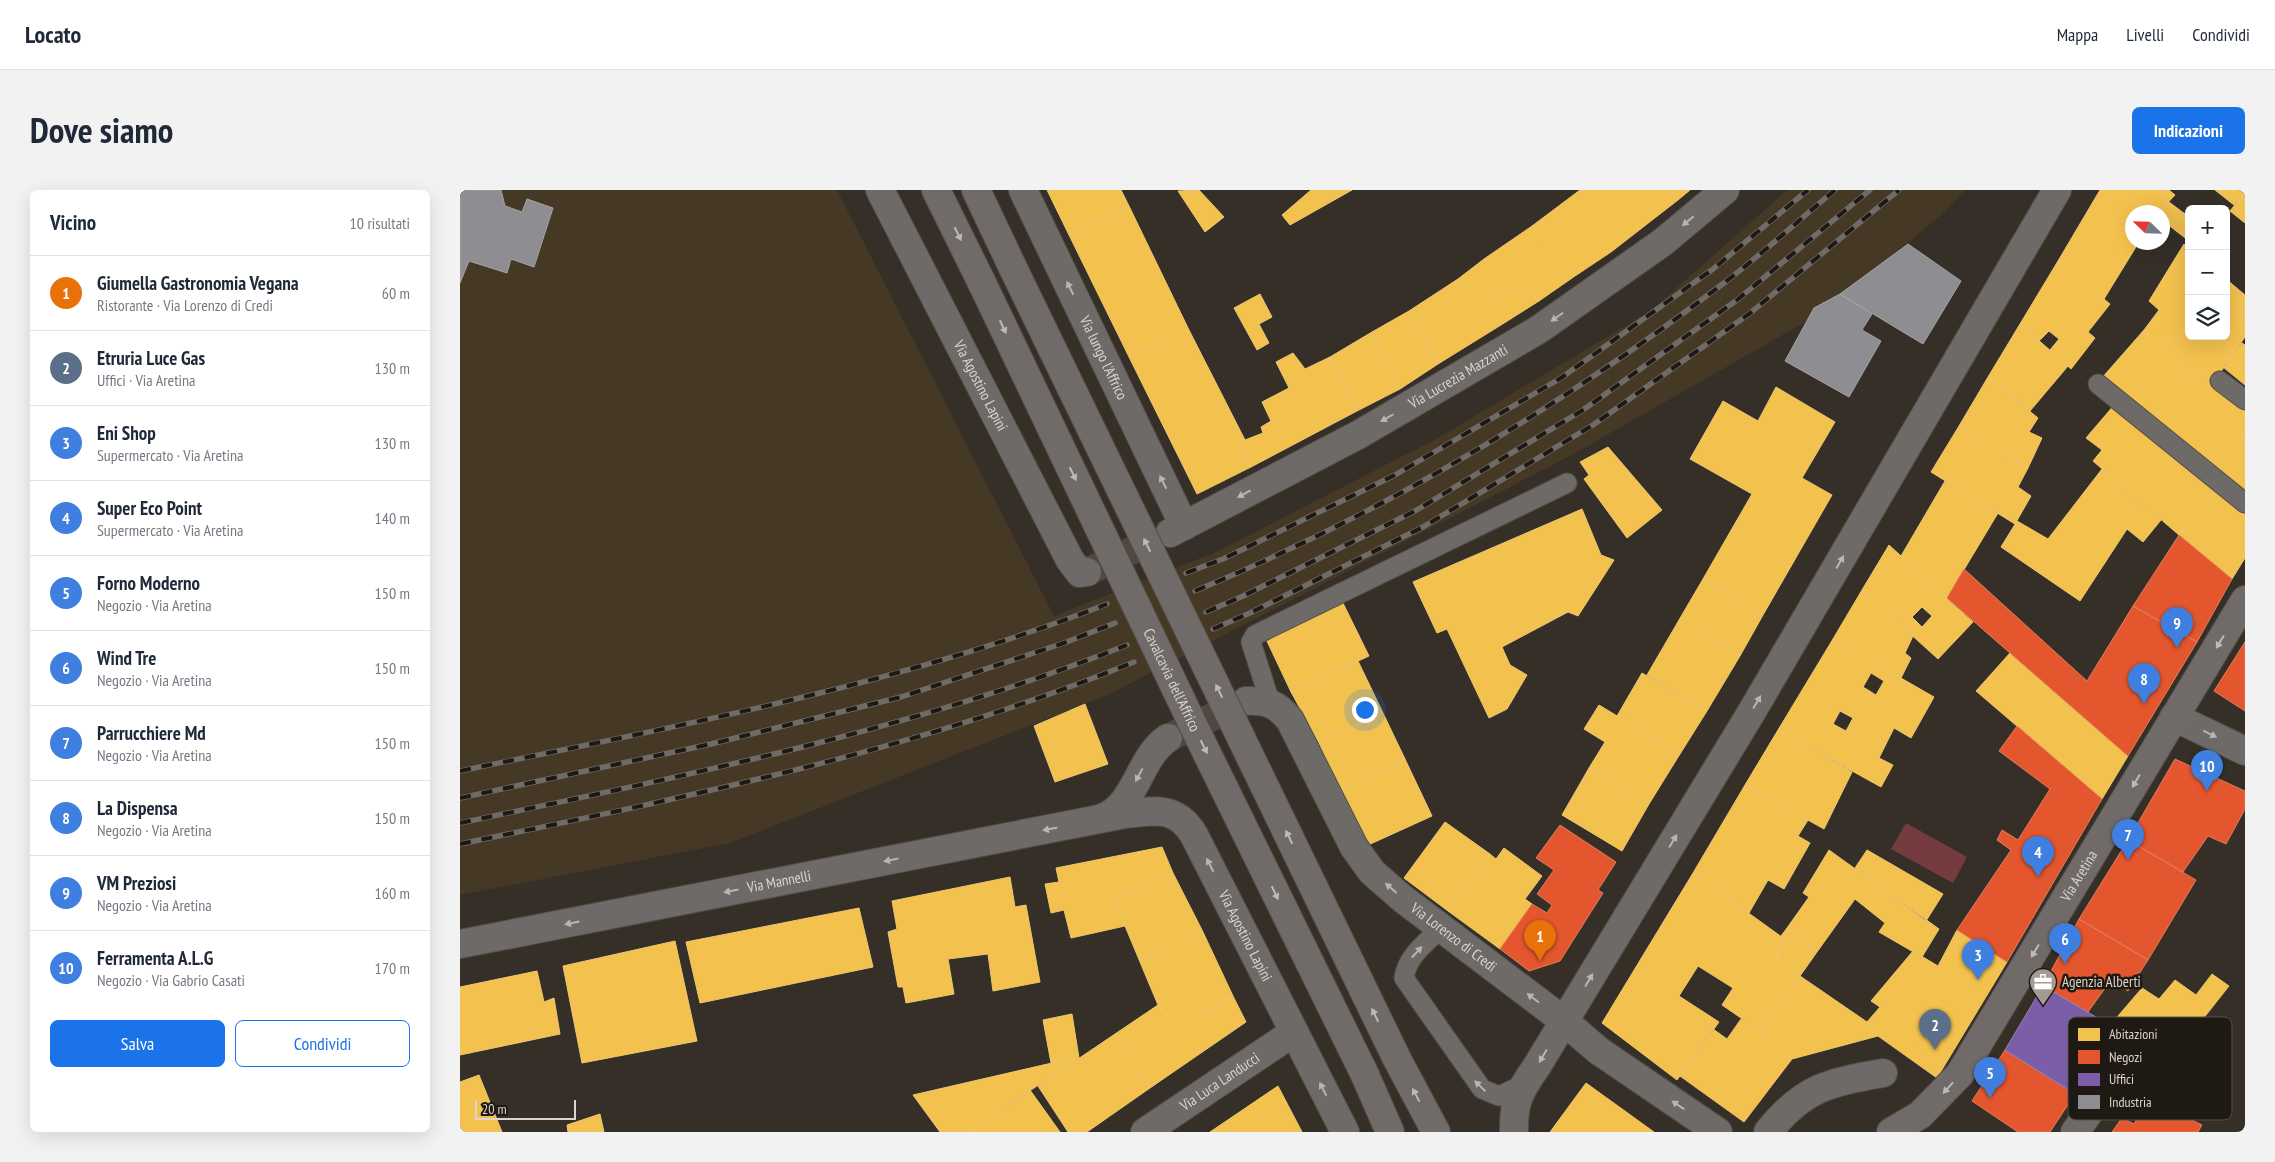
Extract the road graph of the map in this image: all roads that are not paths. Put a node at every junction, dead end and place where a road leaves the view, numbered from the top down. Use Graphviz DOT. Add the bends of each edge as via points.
graph roads {
  1 [pos="880,190"];
  2 [pos="936,190"];
  3 [pos="976,190"];
  4 [pos="1023,190"];
  5 [pos="1725,190"];
  6 [pos="2057,190"];
  7 [pos="2220,381"];
  8 [pos="2098,384"];
  9 [pos="2245,400"];
  10 [pos="1567,484"];
  11 [pos="2245,503"];
  12 [pos="1177,529"];
  13 [pos="1087,572"];
  14 [pos="2245,600"];
  15 [pos="1258,701"];
  16 [pos="2174,718"];
  17 [pos="1168,738"];
  18 [pos="2245,751"];
  19 [pos="1098,820"];
  20 [pos="1442,928"];
  21 [pos="460,944"];
  22 [pos="1564,1021"];
  23 [pos="1294,1032"];
  24 [pos="1883,1073"];
  25 [pos="1522,1087"];
  26 [pos="2084,1120"];
  27 [pos="1146,1132"];
  28 [pos="1345,1132"];
  29 [pos="1390,1132"];
  30 [pos="1436,1132"];
  31 [pos="1514,1132"];
  32 [pos="1718,1132"];
  33 [pos="1768,1132"];
  34 [pos="1891,1132"];
  35 [pos="2075,1132"];
  1 -- 13 [label="street, Via Agostino Lapini" via="1073,565 1080,573"];
  2 -- 29 [label="street, Cavalcavia dell'Affrico, one-way, bridge"];
  30 -- 3 [label="street, one-way, bridge" via="1396,1059"];
  12 -- 4 [label="street, Via lungo l'Affrico, one-way"];
  5 -- 12 [label="street, Via Lucrezia Mazzanti, one-way" via="1663,242 1538,330 1358,435"];
  22 -- 6 [label="street, one-way" via="1751,713"];
  7 -- 9 [label="lane"];
  8 -- 11 [label="lane"];
  10 -- 15 [label="lane" via="1255,635 1251,642"];
  14 -- 16 [label="street, Via Aretina, one-way"];
  20 -- 15 [label="street, Via Lorenzo di Credi, one-way" via="1385,882 1361,857 1290,720 1280,708"];
  16 -- 18 [label="street, one-way"];
  16 -- 34 [label="street, Via Aretina, one-way" via="1960,1074 1920,1115"];
  17 -- 19 [label="street, one-way" via="1155,748 1126,800 1116,811"];
  19 -- 21 [label="street, Via Mannelli, one-way"];
  23 -- 19 [label="street, Via Agostino Lapini, one-way" via="1194,834 1184,821 1170,812 1154,811"];
  22 -- 20 [label="street, Via Lorenzo di Credi, one-way"];
  25 -- 20 [label="lane, one-way" via="1499,1096 1482,1089 1404,978 1416,952"];
  22 -- 25 [label="street, one-way"];
  32 -- 22 [label="street, Via Lorenzo di Credi, one-way" via="1599,1052"];
  23 -- 27 [label="street, Via Luca Landucci"];
  28 -- 23 [label="street, Via Agostino Lapini, one-way"];
  24 -- 33 [label="street" via="1820,1087 1801,1098"];
  25 -- 31 [label="street" via="1516,1099"];
  26 -- 35 [label="street"];
}
